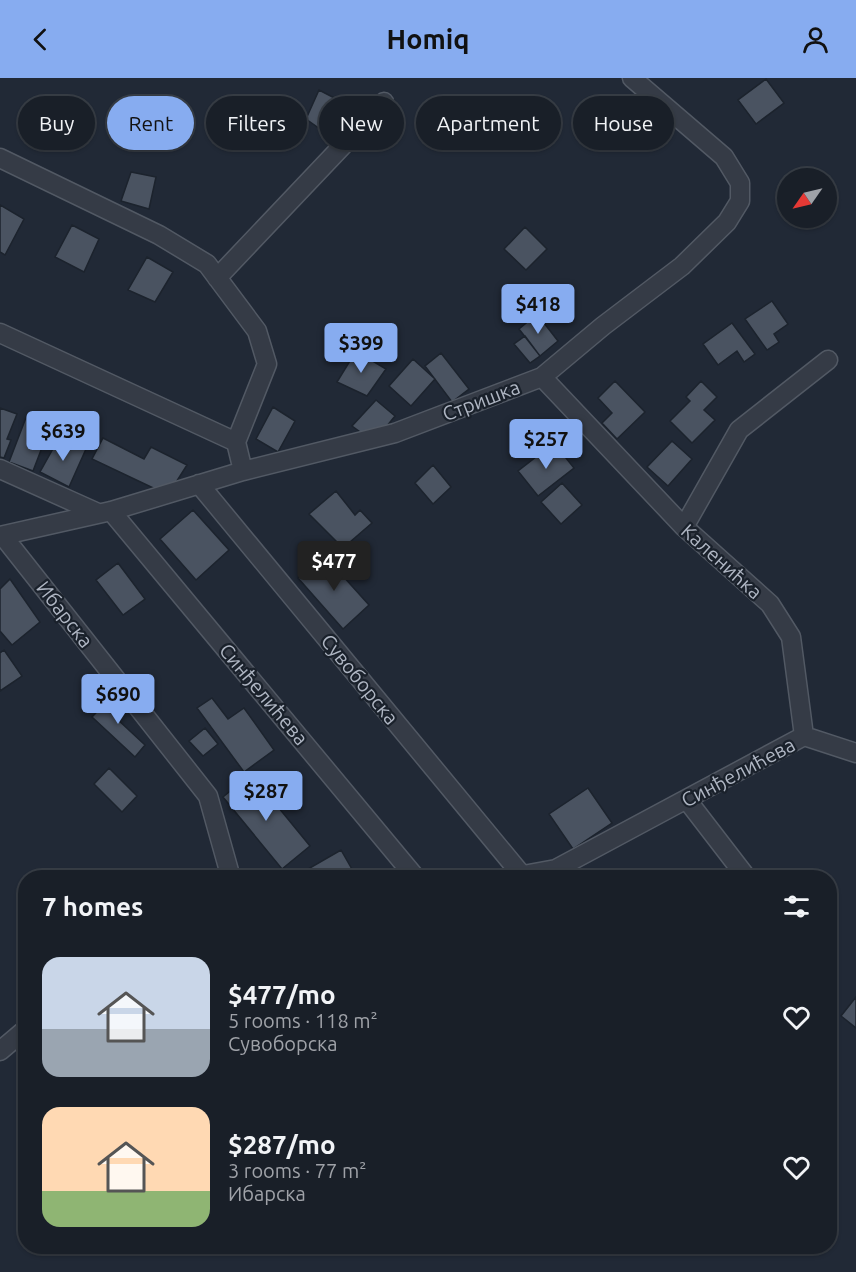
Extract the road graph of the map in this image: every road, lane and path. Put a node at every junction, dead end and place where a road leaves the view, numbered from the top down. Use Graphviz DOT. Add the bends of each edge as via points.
graph roads {
  1 [pos="632,78"];
  2 [pos="338,150"];
  3 [pos="0,158"];
  4 [pos="217,278"];
  5 [pos="0,333"];
  6 [pos="828,360"];
  7 [pos="542,377"];
  8 [pos="236,442"];
  9 [pos="0,469"];
  10 [pos="243,471"];
  11 [pos="199,484"];
  12 [pos="104,512"];
  13 [pos="684,527"];
  14 [pos="2,536"];
  15 [pos="804,736"];
  16 [pos="856,753"];
  17 [pos="687,800"];
  18 [pos="229,870"];
  19 [pos="409,870"];
  20 [pos="509,870"];
  21 [pos="550,870"];
  22 [pos="741,870"];
  23 [pos="18,1036"];
  24 [pos="0,1051"];
  1 -- 7 [label="street, Стришка" via="724,157 740,183 740,201 727,222 682,266"];
  2 -- 4 [label="street"];
  3 -- 4 [label="street" via="159,236 207,264"];
  4 -- 8 [label="street" via="257,331 267,364"];
  5 -- 8 [label="street"];
  6 -- 13 [label="street" via="740,430"];
  7 -- 10 [label="street, Стришка" via="395,433"];
  7 -- 13 [label="street, Каленићка"];
  8 -- 10 [label="street"];
  9 -- 12 [label="street"];
  10 -- 11 [label="street, Стришка"];
  11 -- 12 [label="street, Стришка"];
  11 -- 20 [label="street, Сувоборска"];
  12 -- 14 [label="street, Стришка"];
  12 -- 19 [label="street, Синђелићева"];
  13 -- 15 [label="street, Каленићка" via="770,604 791,637"];
  14 -- 18 [label="street, Ибарска" via="208,796"];
  15 -- 16 [label="street"];
  15 -- 17 [label="street, Синђелићева"];
  17 -- 21 [label="street, Синђелићева"];
  17 -- 22 [label="street"];
  23 -- 24 [label="street"];
}
